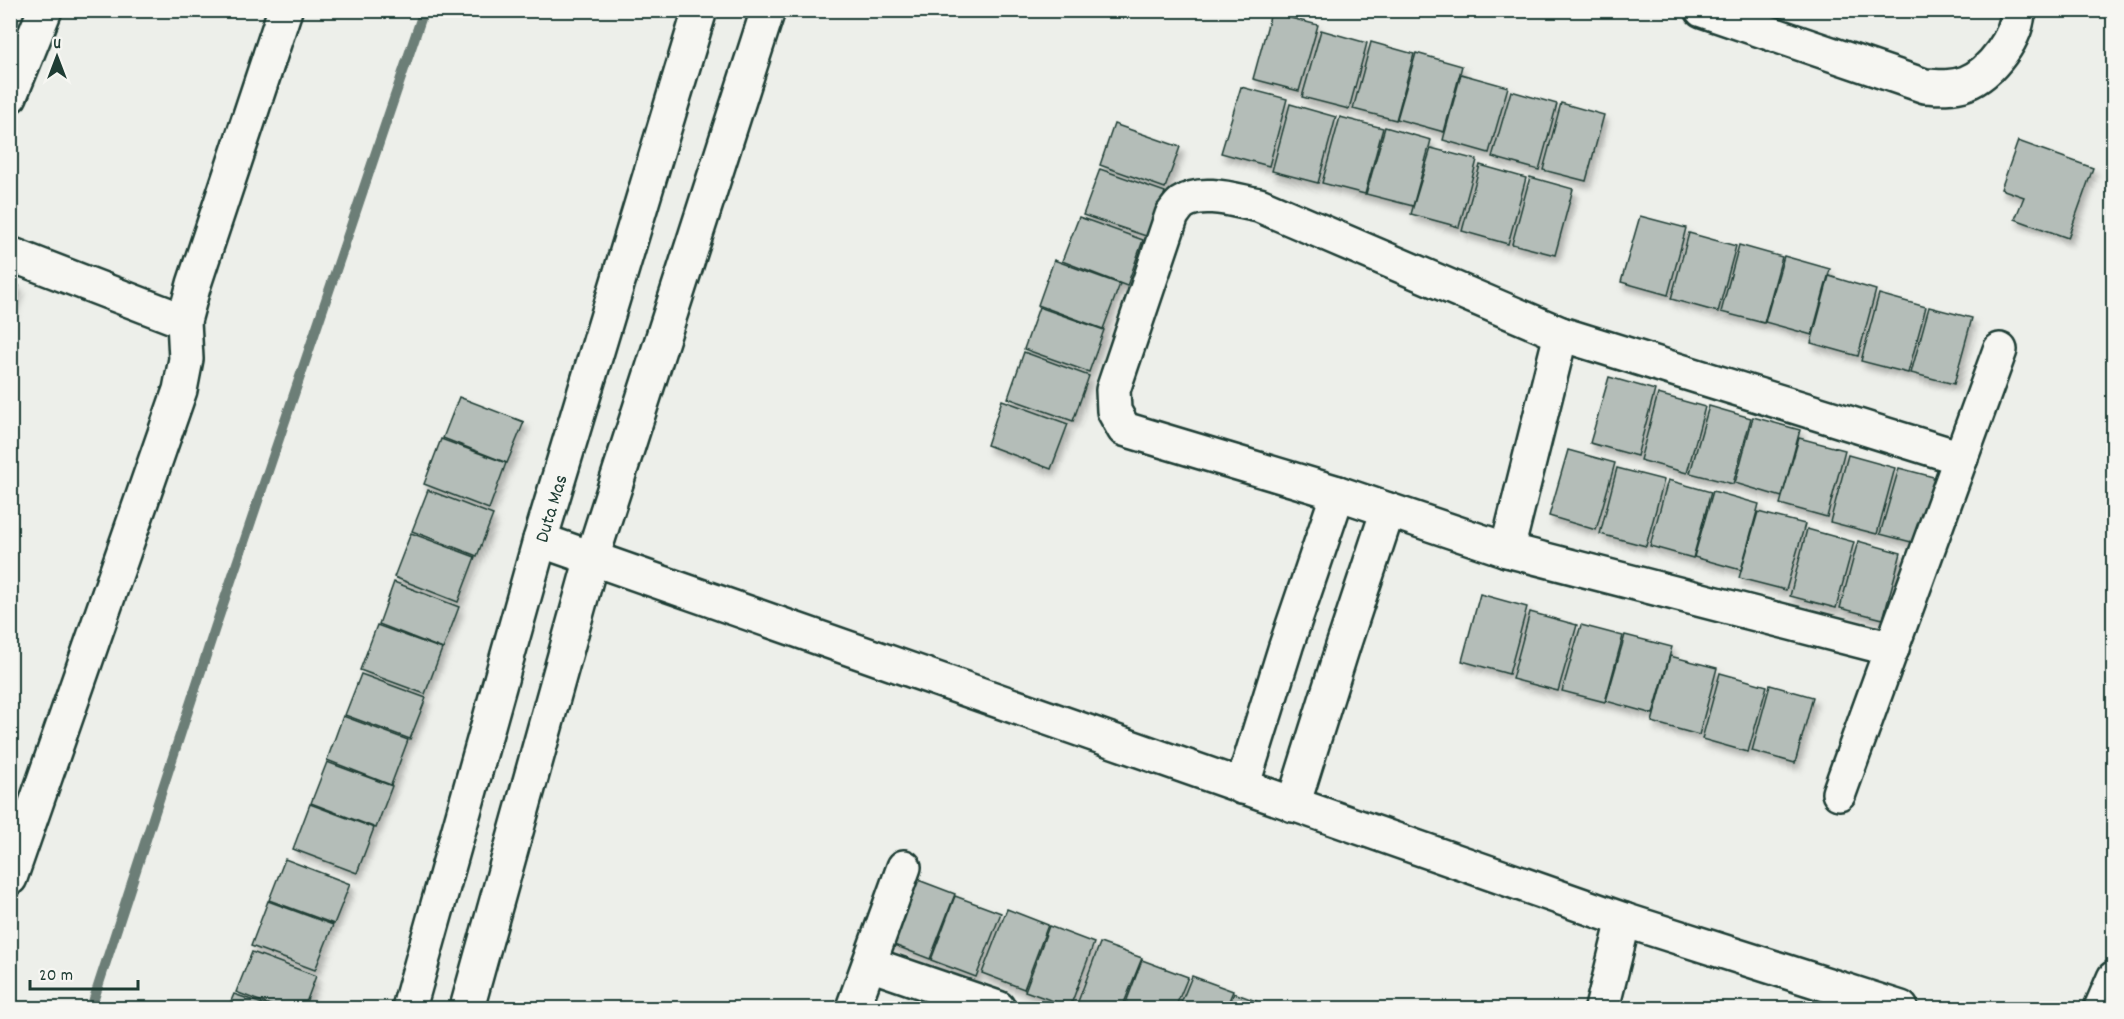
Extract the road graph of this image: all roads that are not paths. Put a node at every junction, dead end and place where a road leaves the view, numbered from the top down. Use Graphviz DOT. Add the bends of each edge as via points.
graph roads {
  1 [pos="45,10"];
  2 [pos="285,10"];
  3 [pos="700,10"];
  4 [pos="768,10"];
  5 [pos="1702,10"];
  6 [pos="2018,10"];
  7 [pos="10,96"];
  8 [pos="10,254"];
  9 [pos="184,321"];
  10 [pos="1561,334"];
  11 [pos="2000,350"];
  12 [pos="1961,458"];
  13 [pos="1338,493"];
  14 [pos="1388,510"];
  15 [pos="540,540"];
  16 [pos="1507,550"];
  17 [pos="592,558"];
  18 [pos="1892,649"];
  19 [pos="1242,787"];
  20 [pos="1839,793"];
  21 [pos="1293,805"];
  22 [pos="904,867"];
  23 [pos="10,878"];
  24 [pos="1624,920"];
  25 [pos="870,964"];
  26 [pos="2114,978"];
  27 [pos="409,1008"];
  28 [pos="467,1008"];
  29 [pos="853,1008"];
  30 [pos="998,1008"];
  31 [pos="1602,1008"];
  32 [pos="1901,1008"];
  33 [pos="2101,1008"];
  1 -- 7 [label="street"];
  2 -- 9 [label="street"];
  3 -- 15 [label="street, Duta Mas"];
  4 -- 17 [label="street"];
  5 -- 6 [label="street" via="1925,86 1952,87 1969,82 2004,52"];
  8 -- 9 [label="street"];
  9 -- 23 [label="street" via="186,359 180,390"];
  10 -- 12 [label="street"];
  10 -- 13 [label="street" via="1259,205 1216,197 1194,198 1181,204 1172,215 1113,390 1114,411 1124,429"];
  10 -- 16 [label="street"];
  11 -- 12 [label="street"];
  12 -- 18 [label="street"];
  13 -- 14 [label="street"];
  13 -- 19 [label="street"];
  14 -- 16 [label="street"];
  14 -- 21 [label="street"];
  15 -- 17 [label="street"];
  15 -- 27 [label="street, Duta Mas"];
  16 -- 18 [label="street"];
  17 -- 19 [label="street"];
  17 -- 28 [label="street"];
  18 -- 20 [label="street"];
  19 -- 21 [label="street"];
  21 -- 24 [label="street"];
  22 -- 25 [label="street"];
  24 -- 31 [label="street"];
  24 -- 32 [label="street"];
  25 -- 29 [label="street"];
  25 -- 30 [label="street"];
  26 -- 33 [label="street"];
}
